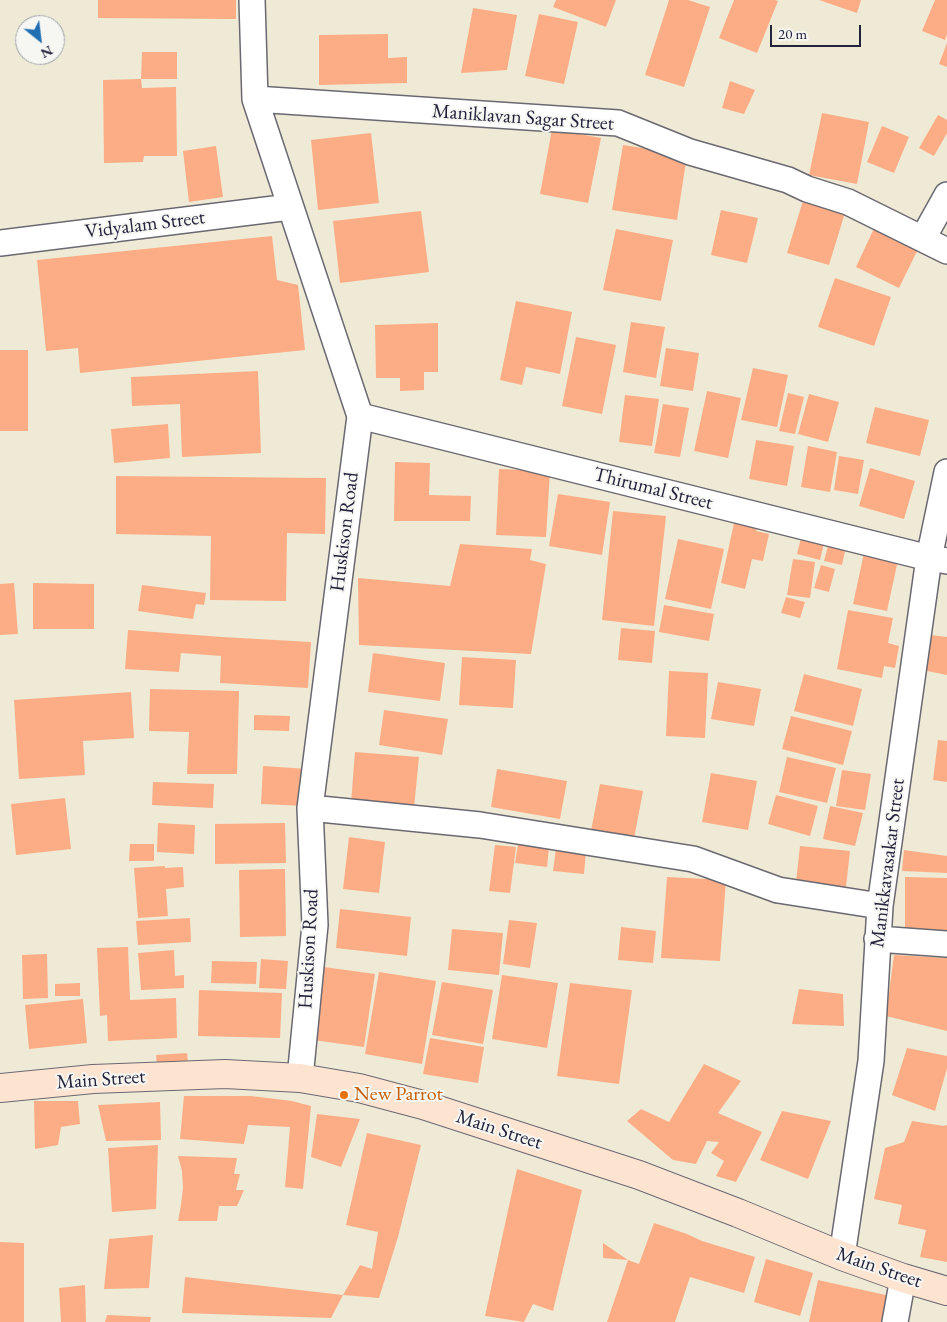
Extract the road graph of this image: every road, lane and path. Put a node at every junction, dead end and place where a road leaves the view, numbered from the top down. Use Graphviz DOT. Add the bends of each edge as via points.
graph roads {
  1 [pos="252,0"];
  2 [pos="255,99"];
  3 [pos="947,195"];
  4 [pos="290,207"];
  5 [pos="923,238"];
  6 [pos="0,243"];
  7 [pos="947,250"];
  8 [pos="360,416"];
  9 [pos="947,472"];
  10 [pos="938,560"];
  11 [pos="310,808"];
  12 [pos="880,906"];
  13 [pos="878,939"];
  14 [pos="947,944"];
  15 [pos="300,1078"];
  16 [pos="0,1088"];
  17 [pos="842,1256"];
  18 [pos="903,1278"];
  19 [pos="947,1290"];
  20 [pos="895,1322"];
  1 -- 2 [label="street, Huskison Road"];
  2 -- 4 [label="street, Huskison Road"];
  2 -- 5 [label="street, Maniklavan Sagar Street" via="618,123 690,152 788,180 848,202"];
  3 -- 5 [label="street"];
  4 -- 6 [label="street, Vidyalam Street"];
  4 -- 8 [label="street, Huskison Road"];
  5 -- 7 [label="street, Maniklavan Sagar Street"];
  8 -- 10 [label="street, Thirumal Street"];
  8 -- 11 [label="street, Huskison Road"];
  9 -- 10 [label="street, Manikkavasakar Street"];
  10 -- 12 [label="street, Manikkavasakar Street"];
  11 -- 12 [label="street" via="480,825 693,859 778,890"];
  11 -- 15 [label="street, Huskison Road" via="315,925"];
  12 -- 13 [label="street, Manikkavasakar Street"];
  13 -- 14 [label="street"];
  13 -- 17 [label="street, Manikkavasakar Street" via="871,1061"];
  15 -- 16 [label="main road, Main Street" via="225,1074 159,1076"];
  15 -- 17 [label="main road, Main Street" via="423,1104 639,1175"];
  17 -- 18 [label="main road, Main Street"];
  18 -- 19 [label="main road, Main Street"];
  18 -- 20 [label="street"];
}
